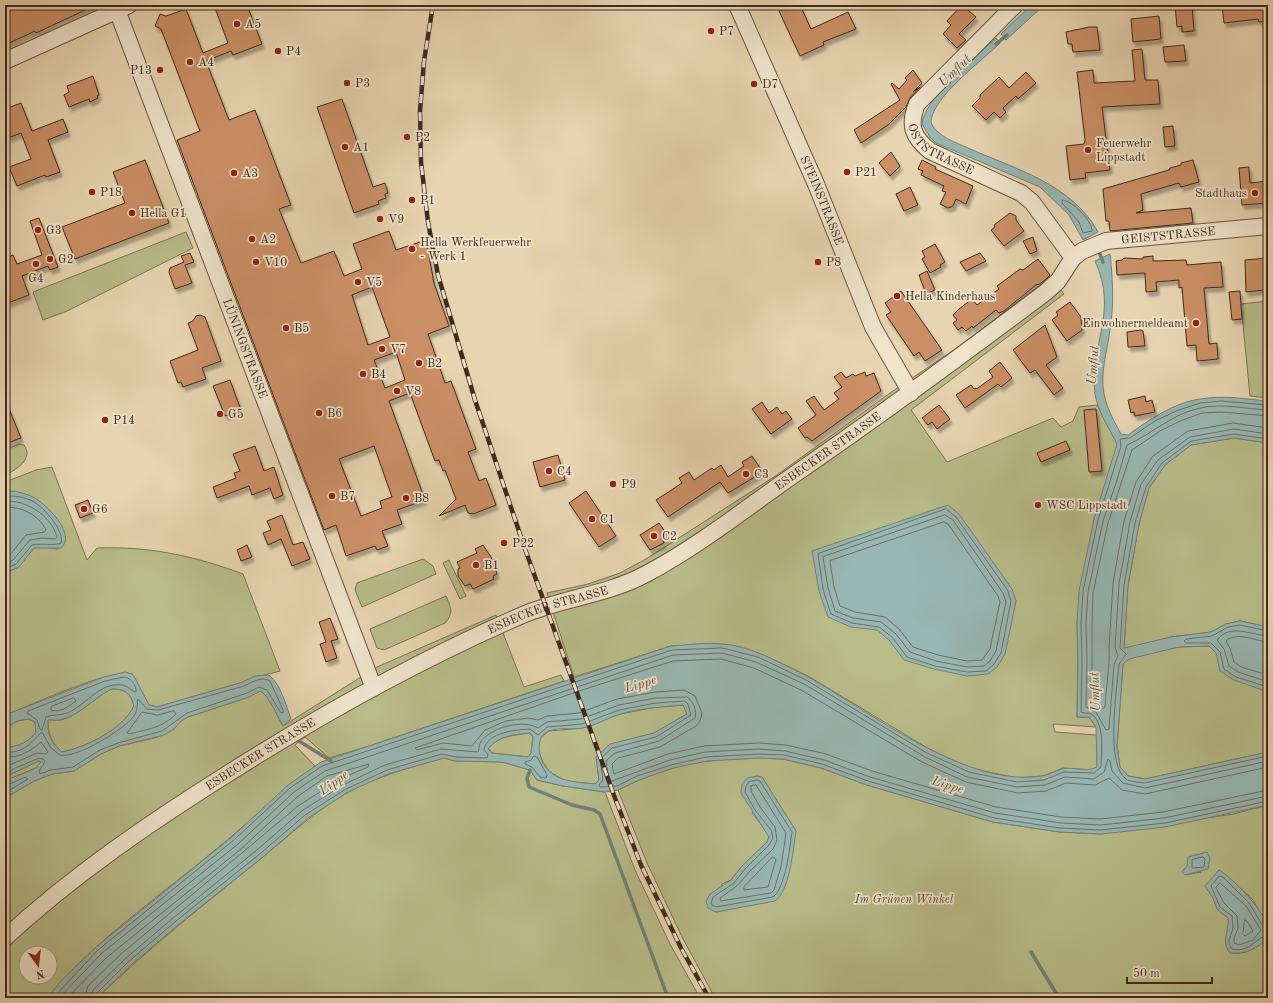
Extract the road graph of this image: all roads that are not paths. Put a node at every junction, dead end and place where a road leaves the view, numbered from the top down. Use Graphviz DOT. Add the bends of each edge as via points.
graph roads {
  1 [pos="737,5"];
  2 [pos="1015,5"];
  3 [pos="123,7"];
  4 [pos="5,61"];
  5 [pos="1268,226"];
  6 [pos="1078,254"];
  7 [pos="911,393"];
  8 [pos="373,686"];
  9 [pos="5,938"];
  1 -- 7 [label="street, STEINSTRASSE" via="816,184 874,327"];
  2 -- 6 [label="street, OSTSTRASSE" via="917,104 914,132 919,142 930,151 1021,193"];
  3 -- 4 [label="street"];
  3 -- 8 [label="street, LÜNINGSTRASSE"];
  5 -- 6 [label="street, GEISTSTRASSE" via="1106,241"];
  6 -- 7 [label="street, ESBECKER STRASSE" via="1058,281 1046,292"];
  7 -- 8 [label="street, ESBECKER STRASSE" via="708,535 647,574 611,591 545,606 517,617"];
  8 -- 9 [label="street, ESBECKER STRASSE" via="292,733 186,800 87,870"];
}
